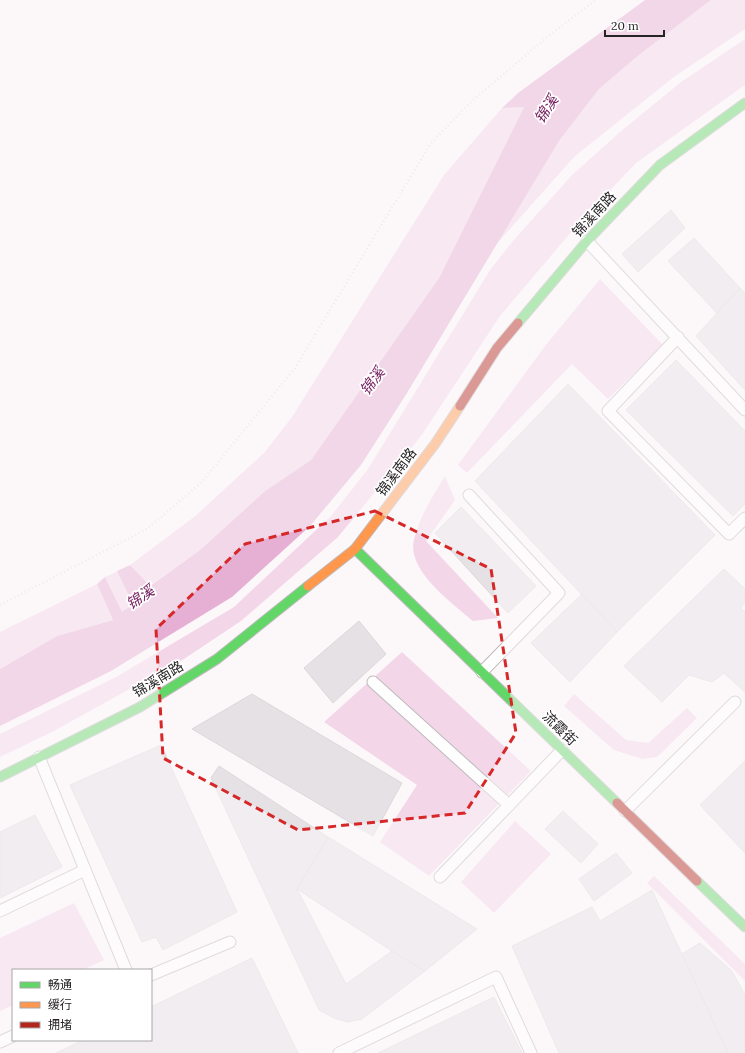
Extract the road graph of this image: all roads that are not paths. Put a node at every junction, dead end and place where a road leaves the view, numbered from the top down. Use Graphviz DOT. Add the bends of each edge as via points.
graph roads {
  1 [pos="745,103"];
  2 [pos="587,240"];
  3 [pos="678,337"];
  4 [pos="745,410"];
  5 [pos="469,494"];
  6 [pos="745,518"];
  7 [pos="355,550"];
  8 [pos="482,672"];
  9 [pos="373,682"];
  10 [pos="735,702"];
  11 [pos="562,750"];
  12 [pos="39,757"];
  13 [pos="0,776"];
  14 [pos="509,805"];
  15 [pos="625,811"];
  16 [pos="85,870"];
  17 [pos="440,877"];
  18 [pos="0,911"];
  19 [pos="745,927"];
  20 [pos="230,942"];
  21 [pos="126,969"];
  22 [pos="152,975"];
  23 [pos="12,1036"];
  24 [pos="0,1042"];
  25 [pos="339,1053"];
  26 [pos="531,1053"];
  1 -- 2 [label="street, 锦溪南路" via="660,165"];
  2 -- 3 [label="lane"];
  2 -- 7 [label="street, 锦溪南路" via="497,348 435,444"];
  3 -- 4 [label="lane"];
  3 -- 6 [label="lane" via="608,411 729,534"];
  5 -- 8 [label="lane" via="559,593"];
  7 -- 8 [label="street, 流霞街"];
  7 -- 12 [label="street, 锦溪南路" via="217,659 140,707"];
  8 -- 11 [label="street, 流霞街"];
  9 -- 14 [label="lane"];
  10 -- 15 [label="lane"];
  11 -- 14 [label="lane"];
  11 -- 15 [label="street, 流霞街"];
  12 -- 13 [label="street, 锦溪南路"];
  12 -- 16 [label="lane"];
  14 -- 17 [label="lane"];
  15 -- 19 [label="street, 流霞街"];
  16 -- 18 [label="lane"];
  16 -- 21 [label="lane"];
  20 -- 22 [label="lane"];
  23 -- 24 [label="lane"];
  25 -- 26 [label="lane" via="496,977"];
}
